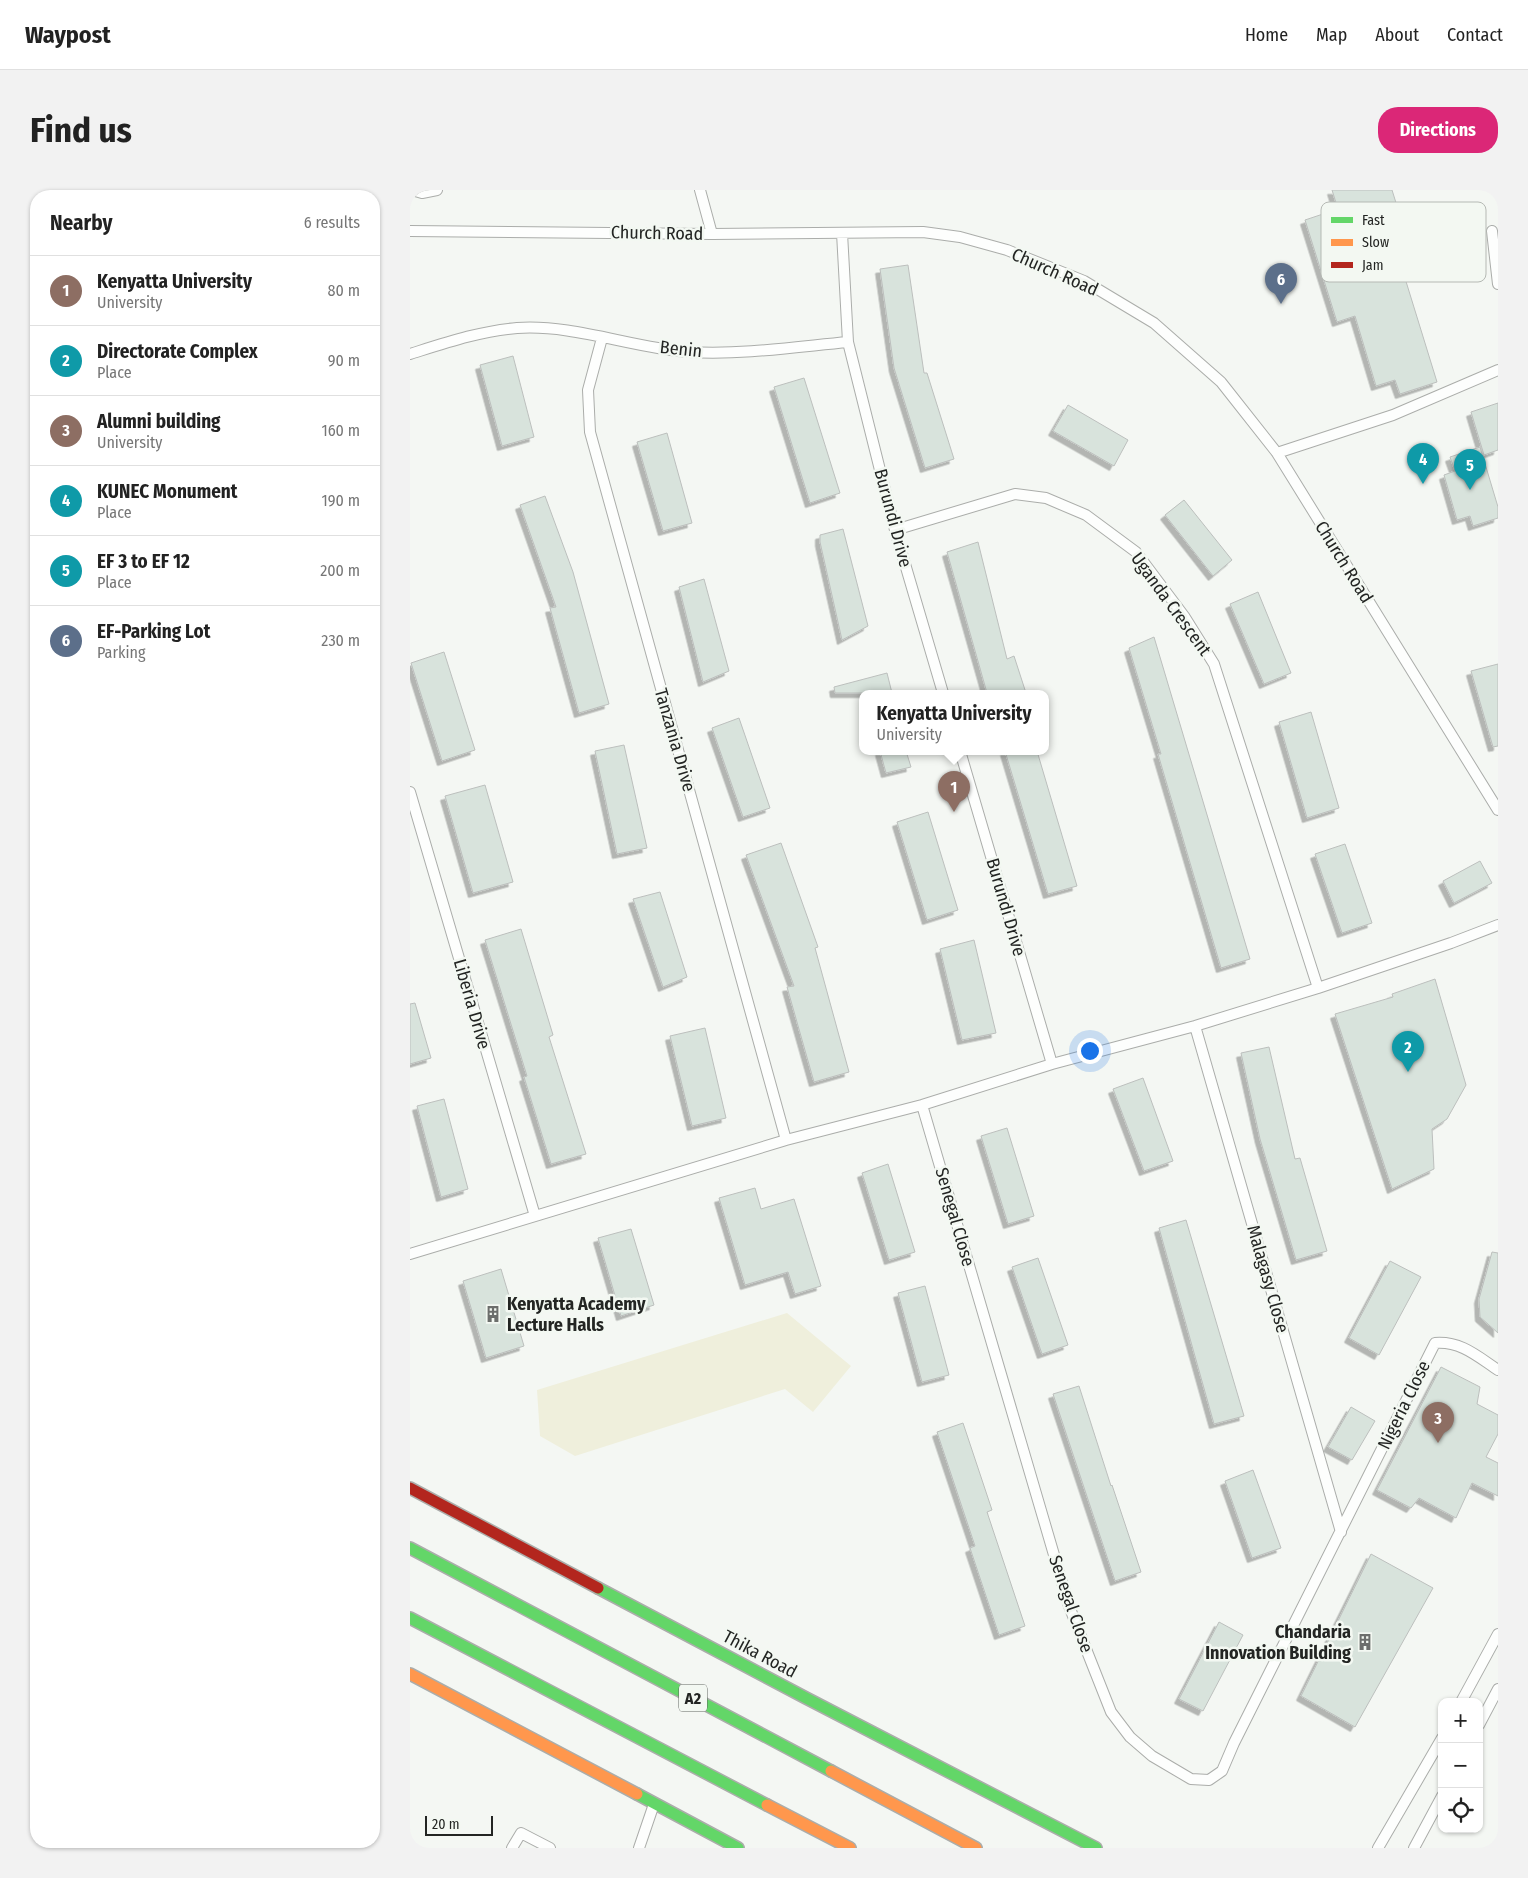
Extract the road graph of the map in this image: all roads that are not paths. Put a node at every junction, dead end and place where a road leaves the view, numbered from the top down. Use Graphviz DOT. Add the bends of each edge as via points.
graph roads {
  1 [pos="412,190"];
  2 [pos="437,190"];
  3 [pos="700,190"];
  4 [pos="1492,230"];
  5 [pos="410,231"];
  6 [pos="842,233"];
  7 [pos="712,234"];
  8 [pos="1498,284"];
  9 [pos="602,338"];
  10 [pos="848,342"];
  11 [pos="410,354"];
  12 [pos="1498,370"];
  13 [pos="1277,453"];
  14 [pos="895,530"];
  15 [pos="942,690"];
  16 [pos="961,755"];
  17 [pos="410,792"];
  18 [pos="1498,810"];
  19 [pos="1498,925"];
  20 [pos="1318,988"];
  21 [pos="1195,1026"];
  22 [pos="1052,1064"];
  23 [pos="922,1105"];
  24 [pos="786,1140"];
  25 [pos="535,1216"];
  26 [pos="410,1254"];
  27 [pos="1498,1370"];
  28 [pos="410,1488"];
  29 [pos="1341,1532"];
  30 [pos="410,1548"];
  31 [pos="410,1618"];
  32 [pos="1498,1634"];
  33 [pos="410,1674"];
  34 [pos="1498,1689"];
  35 [pos="1463,1698"];
  36 [pos="1483,1717"];
  37 [pos="1439,1743"];
  38 [pos="654,1803"];
  39 [pos="1438,1803"];
  40 [pos="512,1848"];
  41 [pos="550,1848"];
  42 [pos="639,1848"];
  43 [pos="738,1848"];
  44 [pos="850,1848"];
  45 [pos="976,1848"];
  46 [pos="1096,1848"];
  47 [pos="1378,1848"];
  48 [pos="1414,1848"];
  1 -- 2 [label="lane" via="422,193"];
  3 -- 7 [label="lane"];
  4 -- 8 [label="lane"];
  5 -- 7 [label="lane, Church Road"];
  6 -- 7 [label="lane, Church Road"];
  6 -- 10 [label="lane"];
  6 -- 13 [label="lane, Church Road" via="923,232 960,237 1007,250 1084,281 1154,323 1221,382"];
  9 -- 10 [label="lane, Benin" via="687,352 716,353"];
  9 -- 11 [label="lane, Benin" via="556,329 517,328 479,334"];
  9 -- 24 [label="lane, Tanzania Drive" via="588,390 590,432"];
  10 -- 14 [label="lane, Burundi Drive"];
  12 -- 13 [label="lane" via="1393,415"];
  13 -- 18 [label="lane, Church Road"];
  14 -- 15 [label="lane, Burundi Drive"];
  14 -- 20 [label="lane, Uganda Crescent" via="1016,494 1046,498 1086,515 1136,552 1184,616 1214,664"];
  16 -- 22 [label="lane, Burundi Drive"];
  17 -- 25 [label="lane, Liberia Drive"];
  19 -- 20 [label="lane"];
  20 -- 21 [label="lane"];
  21 -- 22 [label="lane"];
  21 -- 29 [label="lane, Malagasy Close"];
  22 -- 23 [label="lane"];
  23 -- 24 [label="lane"];
  23 -- 29 [label="lane, Senegal Close" via="1069,1606 1111,1712 1130,1737 1152,1756 1191,1779 1209,1780 1222,1771"];
  24 -- 25 [label="lane"];
  25 -- 26 [label="lane"];
  27 -- 29 [label="lane, Nigeria Close" via="1465,1348 1449,1342 1434,1343"];
  28 -- 46 [label="main road, Thika Road"];
  30 -- 45 [label="main road, A2"];
  31 -- 44 [label="main road"];
  32 -- 35 [label="lane"];
  33 -- 38 [label="main road"];
  34 -- 36 [label="lane"];
  37 -- 47 [label="lane"];
  38 -- 42 [label="lane"];
  38 -- 43 [label="main road"];
  39 -- 48 [label="lane"];
  40 -- 41 [label="lane" via="520,1833"];
}
